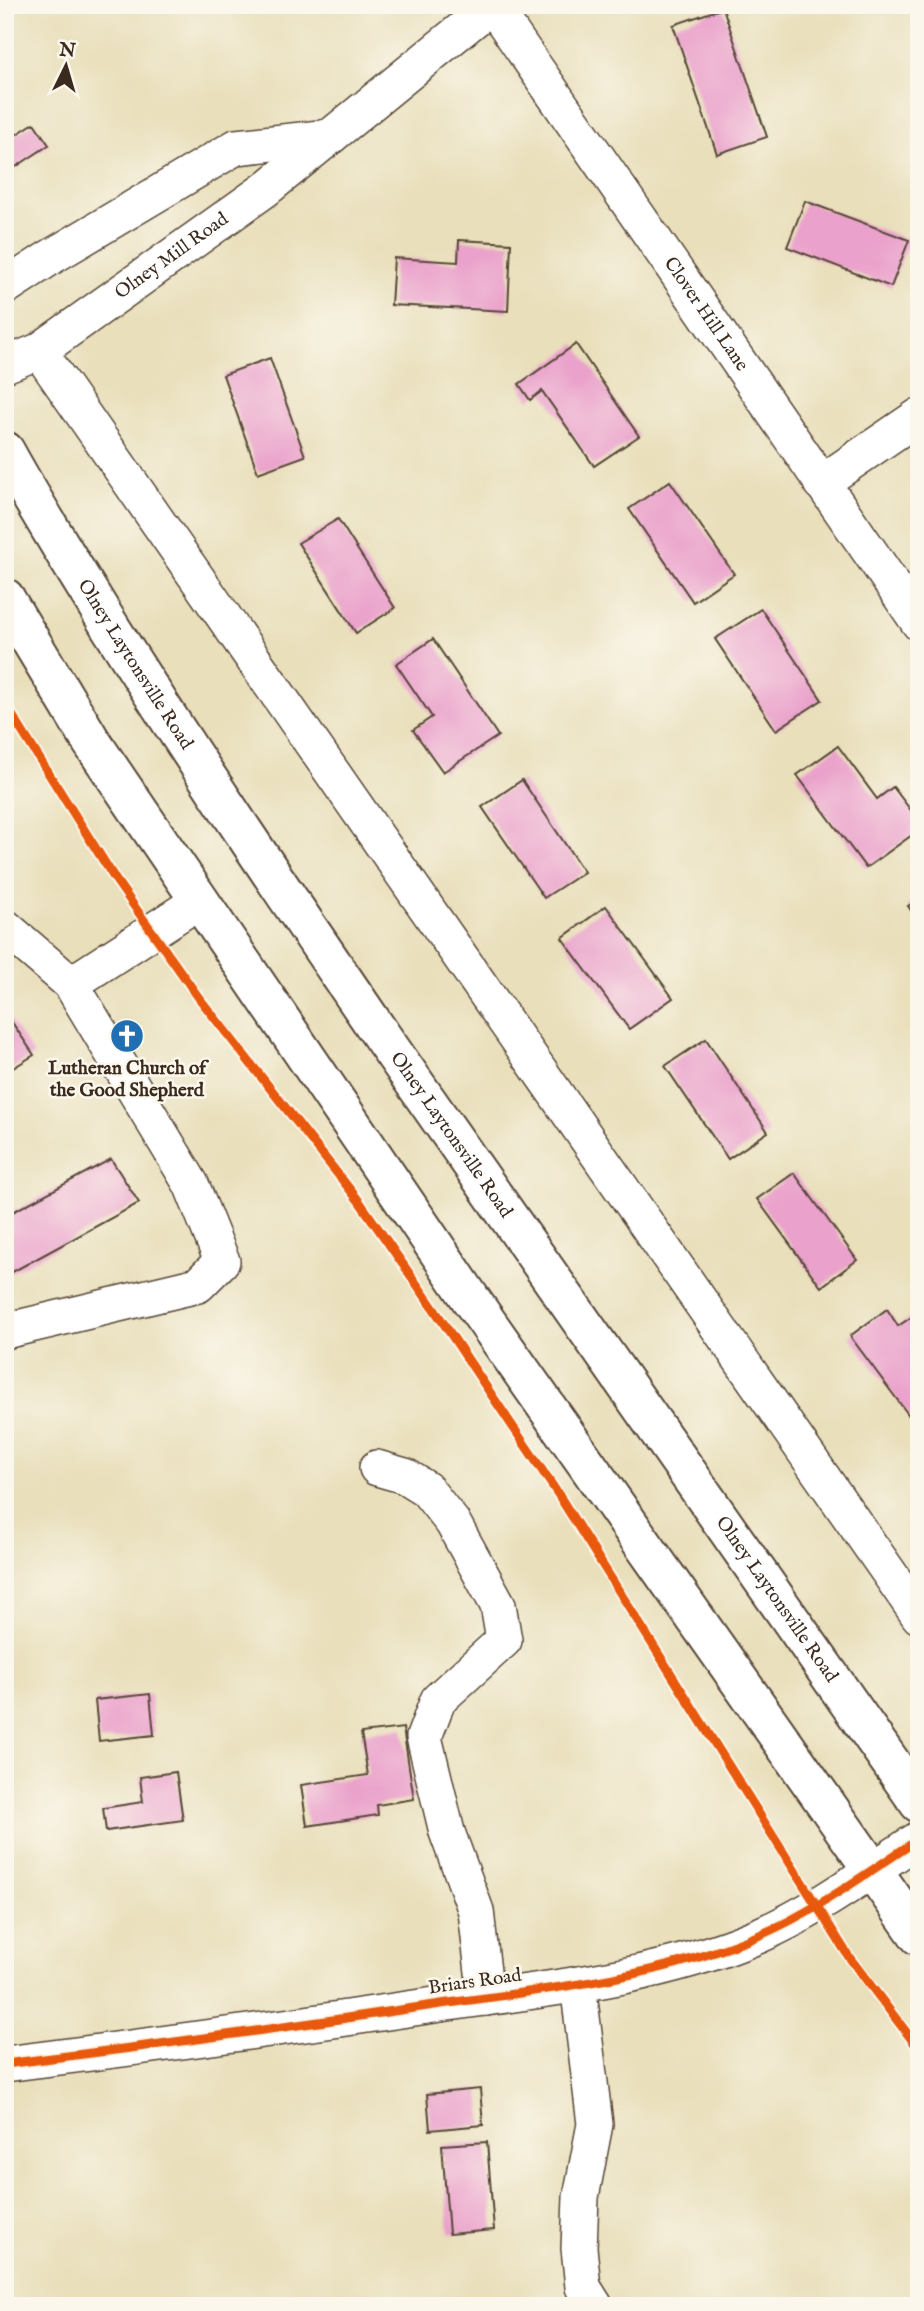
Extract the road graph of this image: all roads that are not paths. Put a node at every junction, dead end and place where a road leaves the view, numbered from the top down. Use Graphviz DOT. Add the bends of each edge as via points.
graph roads {
  1 [pos="492,5"];
  2 [pos="330,137"];
  3 [pos="5,287"];
  4 [pos="39,351"];
  5 [pos="5,365"];
  6 [pos="919,416"];
  7 [pos="5,451"];
  8 [pos="821,483"];
  9 [pos="5,598"];
  10 [pos="919,623"];
  11 [pos="199,901"];
  12 [pos="5,927"];
  13 [pos="71,984"];
  14 [pos="5,1331"];
  15 [pos="377,1468"];
  16 [pos="919,1615"];
  17 [pos="919,1803"];
  18 [pos="919,1839"];
  19 [pos="872,1870"];
  20 [pos="919,1936"];
  21 [pos="578,1984"];
  22 [pos="486,1998"];
  23 [pos="5,2064"];
  24 [pos="595,2306"];
  1 -- 2 [label="street, Olney Mill Road"];
  1 -- 8 [label="street, Clover Hill Lane"];
  2 -- 3 [label="street" via="236,148"];
  2 -- 4 [label="street, Olney Mill Road" via="266,190"];
  4 -- 5 [label="street, Olney Mill Road"];
  4 -- 16 [label="street"];
  6 -- 8 [label="street"];
  7 -- 17 [label="main road, Olney Laytonsville Road" via="159,704 323,950"];
  8 -- 10 [label="street, Clover Hill Lane"];
  9 -- 11 [label="main road" via="91,741"];
  11 -- 13 [label="street"];
  11 -- 19 [label="main road" via="472,1301"];
  12 -- 13 [label="street"];
  13 -- 14 [label="street" via="191,1184 222,1261 198,1284"];
  15 -- 22 [label="street" via="405,1476 426,1489 453,1523 498,1605 504,1640 438,1700 424,1737 447,1832 476,1910"];
  18 -- 19 [label="street, Briars Road"];
  19 -- 20 [label="main road"];
  19 -- 21 [label="street, Briars Road" via="761,1934 689,1961"];
  21 -- 22 [label="street, Briars Road"];
  21 -- 24 [label="street" via="594,2124 581,2197 579,2248 583,2287"];
  22 -- 23 [label="street, Briars Road"];
}
